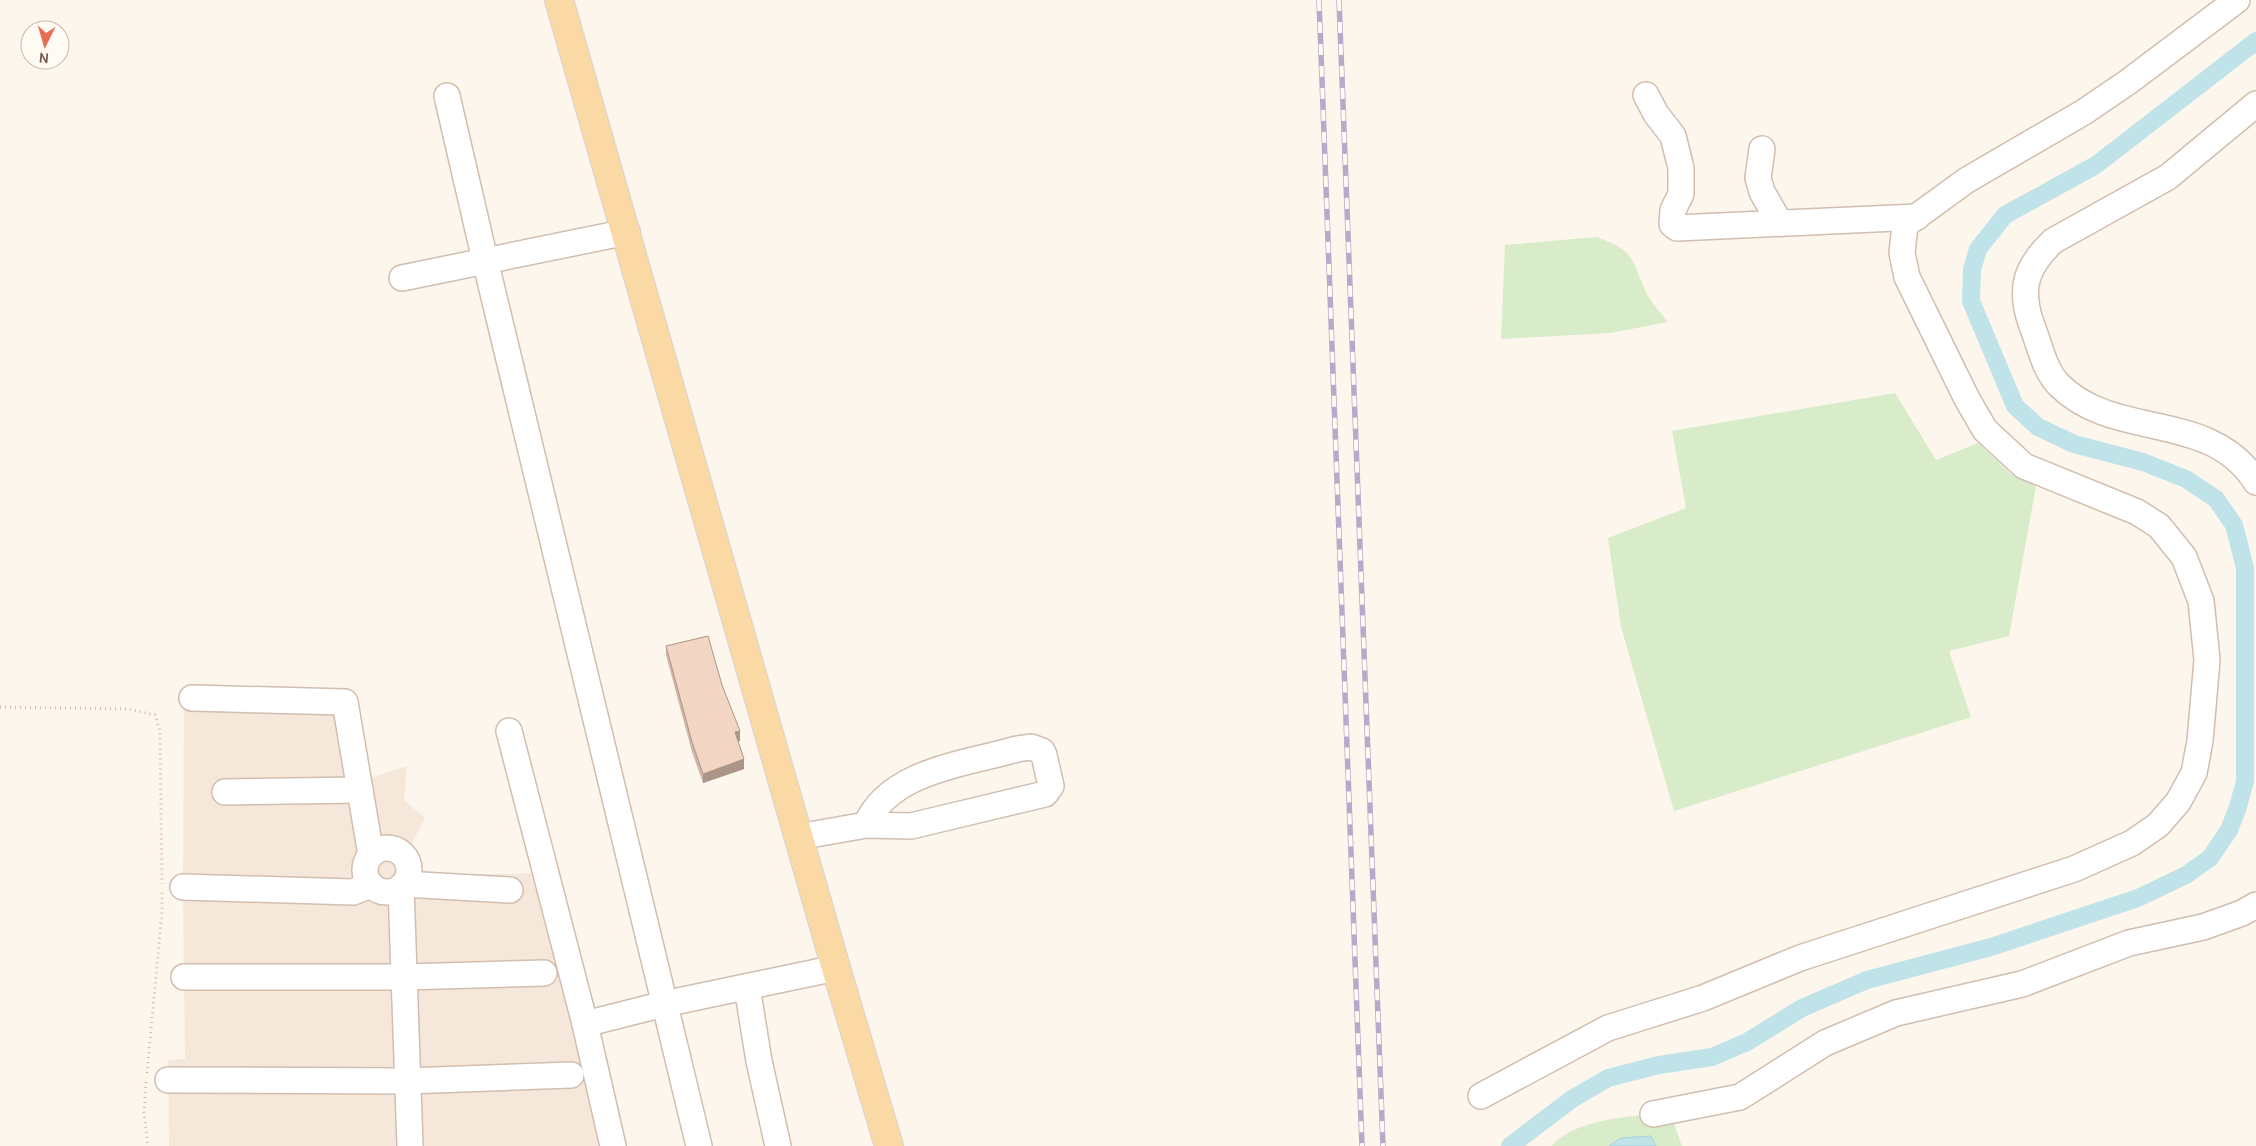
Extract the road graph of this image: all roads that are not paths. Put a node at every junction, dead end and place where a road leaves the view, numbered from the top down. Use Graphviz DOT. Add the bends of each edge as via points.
graph roads {
  1 [pos="559,0"];
  2 [pos="2226,3"];
  3 [pos="1646,95"];
  4 [pos="447,96"];
  5 [pos="2256,104"];
  6 [pos="1762,149"];
  7 [pos="1917,217"];
  8 [pos="1780,224"];
  9 [pos="627,232"];
  10 [pos="484,260"];
  11 [pos="402,278"];
  12 [pos="2256,482"];
  13 [pos="192,698"];
  14 [pos="509,731"];
  15 [pos="360,790"];
  16 [pos="225,792"];
  17 [pos="866,825"];
  18 [pos="798,837"];
  19 [pos="371,855"];
  20 [pos="371,885"];
  21 [pos="403,886"];
  22 [pos="183,887"];
  23 [pos="510,890"];
  24 [pos="2256,905"];
  25 [pos="836,968"];
  26 [pos="544,973"];
  27 [pos="405,977"];
  28 [pos="184,978"];
  29 [pos="747,987"];
  30 [pos="664,1004"];
  31 [pos="585,1024"];
  32 [pos="571,1075"];
  33 [pos="168,1080"];
  34 [pos="407,1081"];
  35 [pos="1481,1096"];
  36 [pos="1652,1114"];
  37 [pos="410,1146"];
  38 [pos="613,1146"];
  39 [pos="699,1146"];
  40 [pos="778,1146"];
  41 [pos="889,1146"];
  1 -- 9 [label="main road"];
  2 -- 7 [label="street" via="2128,82 2084,112 1967,180"];
  3 -- 8 [label="street" via="1673,136 1681,168 1681,194 1673,210 1672,224 1677,228"];
  4 -- 10 [label="street"];
  5 -- 12 [label="street" via="2168,177 2053,241 2029,270 2025,289 2026,307 2047,366 2058,384 2089,407 2114,416 2181,430 2212,443 2234,455"];
  6 -- 8 [label="street" via="1758,178"];
  7 -- 8 [label="street"];
  7 -- 35 [label="street" via="1905,225 1902,254 1907,276 1985,430 2024,466 2137,512 2158,526 2184,557 2201,601 2208,660 2194,773 2178,802 2158,825 2132,843 2074,869 1800,958 1702,998 1608,1028"];
  9 -- 10 [label="street"];
  9 -- 18 [label="main road"];
  10 -- 11 [label="street"];
  10 -- 30 [label="street"];
  13 -- 15 [label="street" via="345,702"];
  14 -- 31 [label="street"];
  15 -- 16 [label="street"];
  15 -- 19 [label="street"];
  17 -- 17 [label="street" via="911,826 1045,794 1051,786 1044,755 1032,747 1017,749 921,775 882,800"];
  17 -- 18 [label="street"];
  18 -- 25 [label="main road"];
  19 -- 20 [label="street" via="365,867"];
  19 -- 21 [label="street" via="383,849 402,855 409,867"];
  20 -- 21 [label="street" via="383,892"];
  20 -- 22 [label="street" via="353,892"];
  21 -- 23 [label="street"];
  21 -- 27 [label="street"];
  24 -- 36 [label="street" via="2242,914 2203,927 2128,943 2022,984 1896,1013 1825,1043 1740,1098"];
  25 -- 29 [label="street"];
  25 -- 41 [label="main road"];
  26 -- 27 [label="street"];
  27 -- 28 [label="street"];
  27 -- 34 [label="street"];
  29 -- 30 [label="street"];
  29 -- 40 [label="street"];
  30 -- 31 [label="street"];
  30 -- 39 [label="street"];
  31 -- 38 [label="street"];
  32 -- 34 [label="street"];
  33 -- 34 [label="street"];
  34 -- 37 [label="street"];
}
